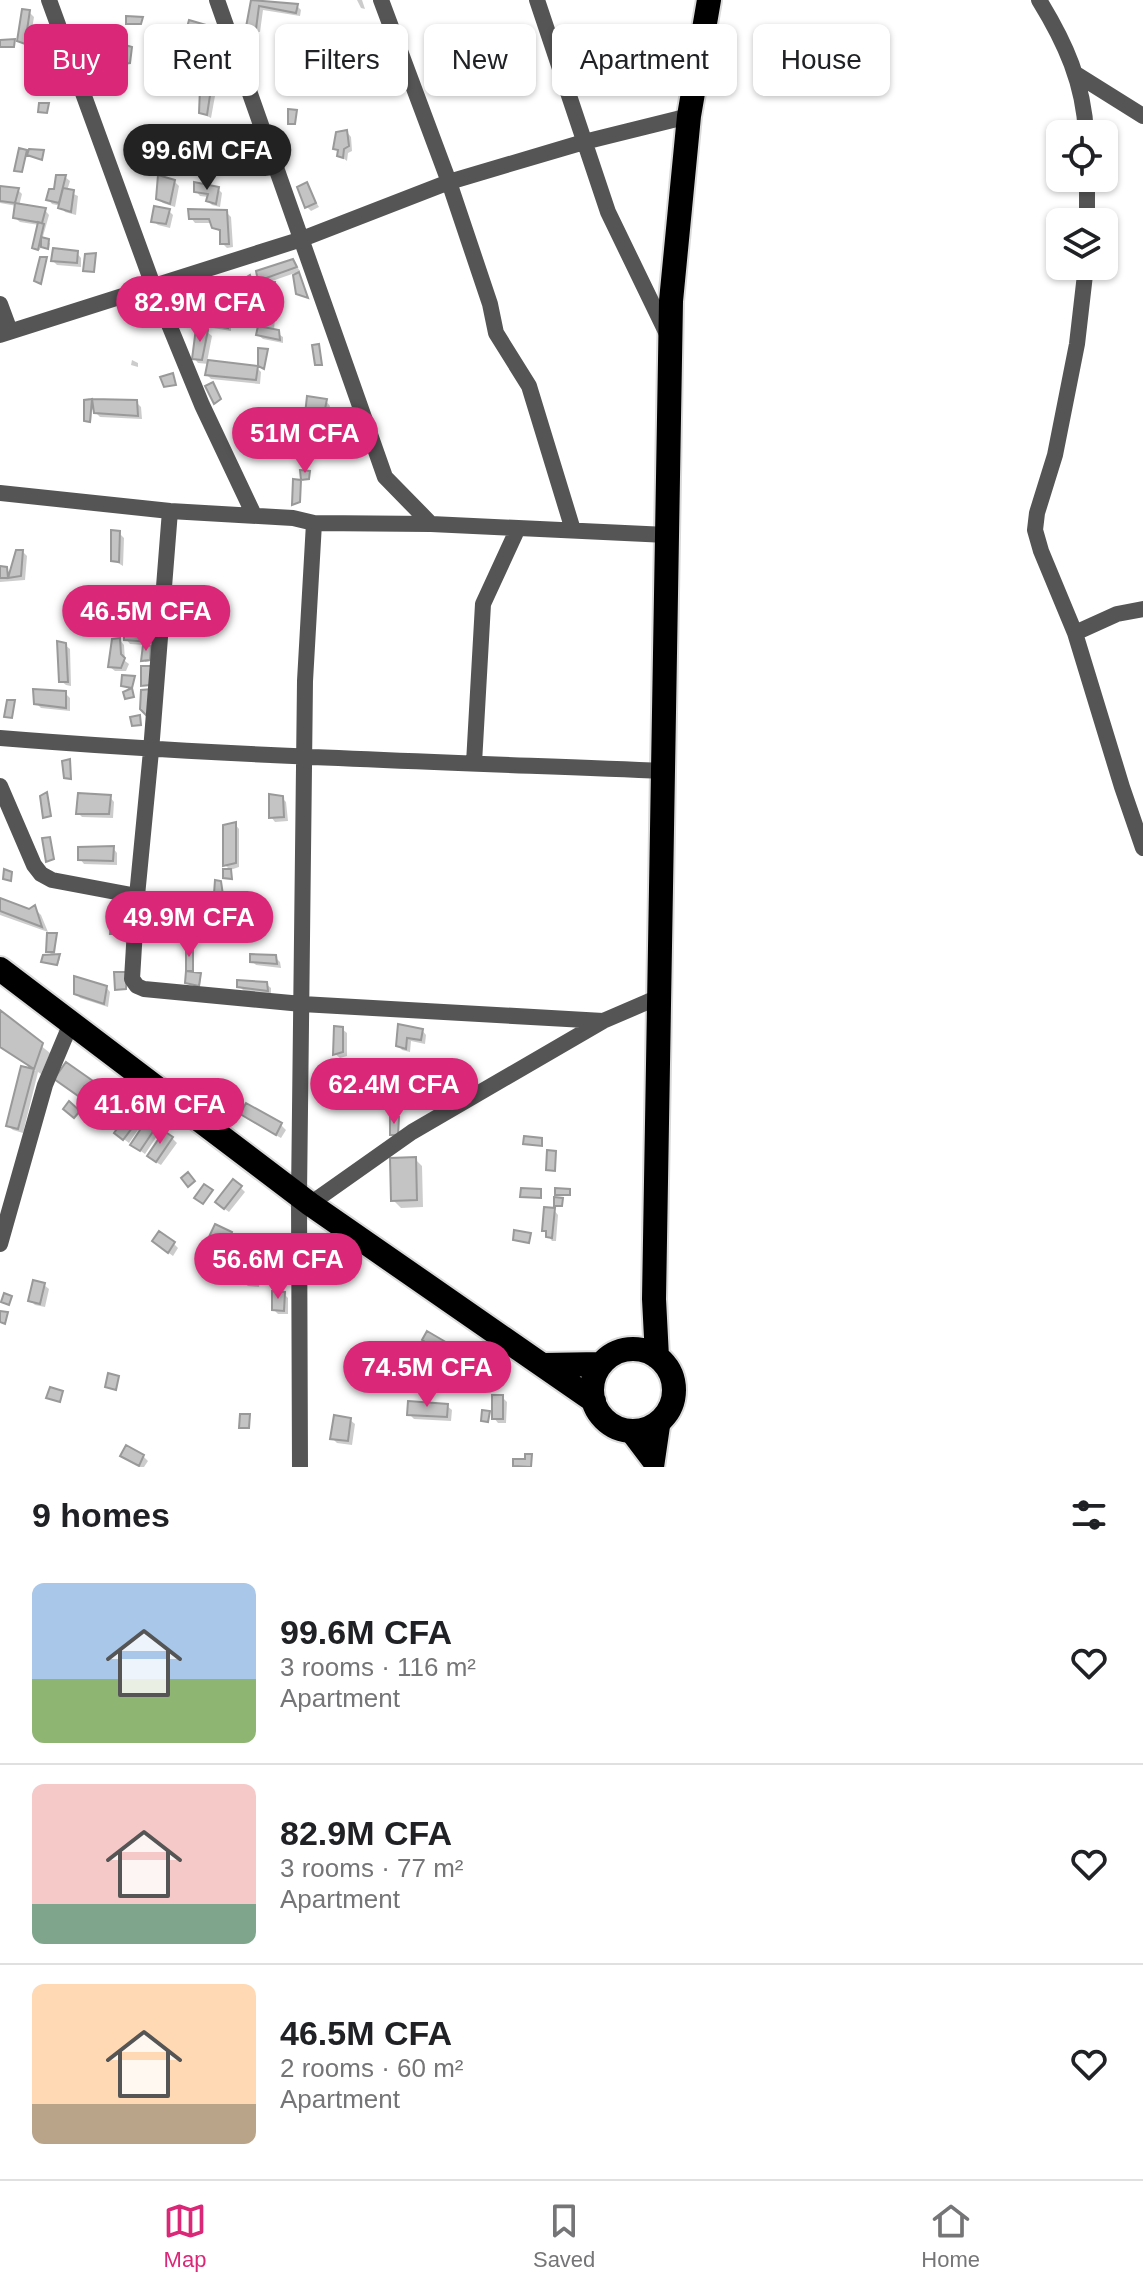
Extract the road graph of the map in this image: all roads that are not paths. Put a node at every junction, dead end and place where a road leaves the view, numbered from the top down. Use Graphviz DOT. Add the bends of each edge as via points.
graph roads {
  1 [pos="49,0"];
  2 [pos="217,0"];
  3 [pos="381,0"];
  4 [pos="537,0"];
  5 [pos="695,0"];
  6 [pos="1039,0"];
  7 [pos="706,12"];
  8 [pos="1076,74"];
  9 [pos="689,116"];
  10 [pos="1143,116"];
  11 [pos="1085,120"];
  12 [pos="584,142"];
  13 [pos="449,182"];
  14 [pos="302,239"];
  15 [pos="1084,280"];
  16 [pos="154,288"];
  17 [pos="0,304"];
  18 [pos="5,333"];
  19 [pos="671,341"];
  20 [pos="0,493"];
  21 [pos="170,511"];
  22 [pos="254,515"];
  23 [pos="314,523"];
  24 [pos="431,524"];
  25 [pos="518,528"];
  26 [pos="573,530"];
  27 [pos="667,535"];
  28 [pos="1143,609"];
  29 [pos="1075,633"];
  30 [pos="0,738"];
  31 [pos="151,751"];
  32 [pos="306,759"];
  33 [pos="474,763"];
  34 [pos="664,771"];
  35 [pos="0,786"];
  36 [pos="1143,848"];
  37 [pos="137,896"];
  38 [pos="0,969"];
  39 [pos="661,996"];
  40 [pos="302,1004"];
  41 [pos="603,1021"];
  42 [pos="71,1023"];
  43 [pos="304,1200"];
  44 [pos="0,1244"];
  45 [pos="654,1299"];
  46 [pos="626,1350"];
  47 [pos="657,1357"];
  48 [pos="601,1364"];
  49 [pos="543,1365"];
  50 [pos="594,1401"];
  51 [pos="661,1419"];
  52 [pos="629,1431"];
  53 [pos="654,1465"];
  54 [pos="300,1467"];
  1 -- 16 [label="street"];
  2 -- 14 [label="street"];
  3 -- 13 [label="street"];
  4 -- 12 [label="street"];
  5 -- 7 [label="street"];
  6 -- 8 [label="street"];
  7 -- 9 [label="highway"];
  8 -- 10 [label="street"];
  8 -- 11 [label="street"];
  9 -- 12 [label="street"];
  9 -- 19 [label="highway"];
  12 -- 13 [label="street"];
  12 -- 19 [label="street" via="608,212"];
  13 -- 14 [label="street"];
  13 -- 26 [label="street" via="496,333 529,386"];
  14 -- 16 [label="street"];
  14 -- 24 [label="street" via="385,477"];
  15 -- 29 [label="street" via="1077,344 1035,530"];
  16 -- 18 [label="street"];
  16 -- 22 [label="street"];
  17 -- 18 [label="street"];
  19 -- 27 [label="highway"];
  20 -- 21 [label="street"];
  21 -- 22 [label="street"];
  21 -- 31 [label="street"];
  22 -- 23 [label="street"];
  23 -- 24 [label="street"];
  23 -- 32 [label="street"];
  24 -- 25 [label="street"];
  25 -- 26 [label="street"];
  25 -- 33 [label="street" via="483,604"];
  26 -- 27 [label="street"];
  27 -- 34 [label="highway"];
  28 -- 29 [label="street"];
  29 -- 36 [label="street"];
  30 -- 31 [label="street"];
  31 -- 32 [label="street"];
  31 -- 37 [label="street"];
  32 -- 33 [label="street"];
  32 -- 40 [label="street"];
  33 -- 34 [label="street"];
  34 -- 39 [label="highway"];
  35 -- 37 [label="street" via="41,874"];
  37 -- 40 [label="street" via="132,979 137,986"];
  38 -- 42 [label="highway"];
  39 -- 41 [label="street"];
  39 -- 45 [label="highway"];
  40 -- 41 [label="street"];
  40 -- 43 [label="street"];
  41 -- 43 [label="street"];
  42 -- 43 [label="highway"];
  42 -- 44 [label="street" via="45,1085"];
  43 -- 49 [label="highway"];
  43 -- 54 [label="street"];
  45 -- 46 [label="highway"];
  45 -- 47 [label="highway"];
  46 -- 47 [label="highway"];
  46 -- 48 [label="highway"];
  47 -- 51 [label="highway" via="672,1378 673,1392"];
  48 -- 49 [label="highway"];
  48 -- 50 [label="highway"];
  49 -- 50 [label="highway"];
  50 -- 52 [label="highway" via="606,1422"];
  51 -- 52 [label="highway"];
  51 -- 53 [label="main road"];
  52 -- 53 [label="main road"];
}
